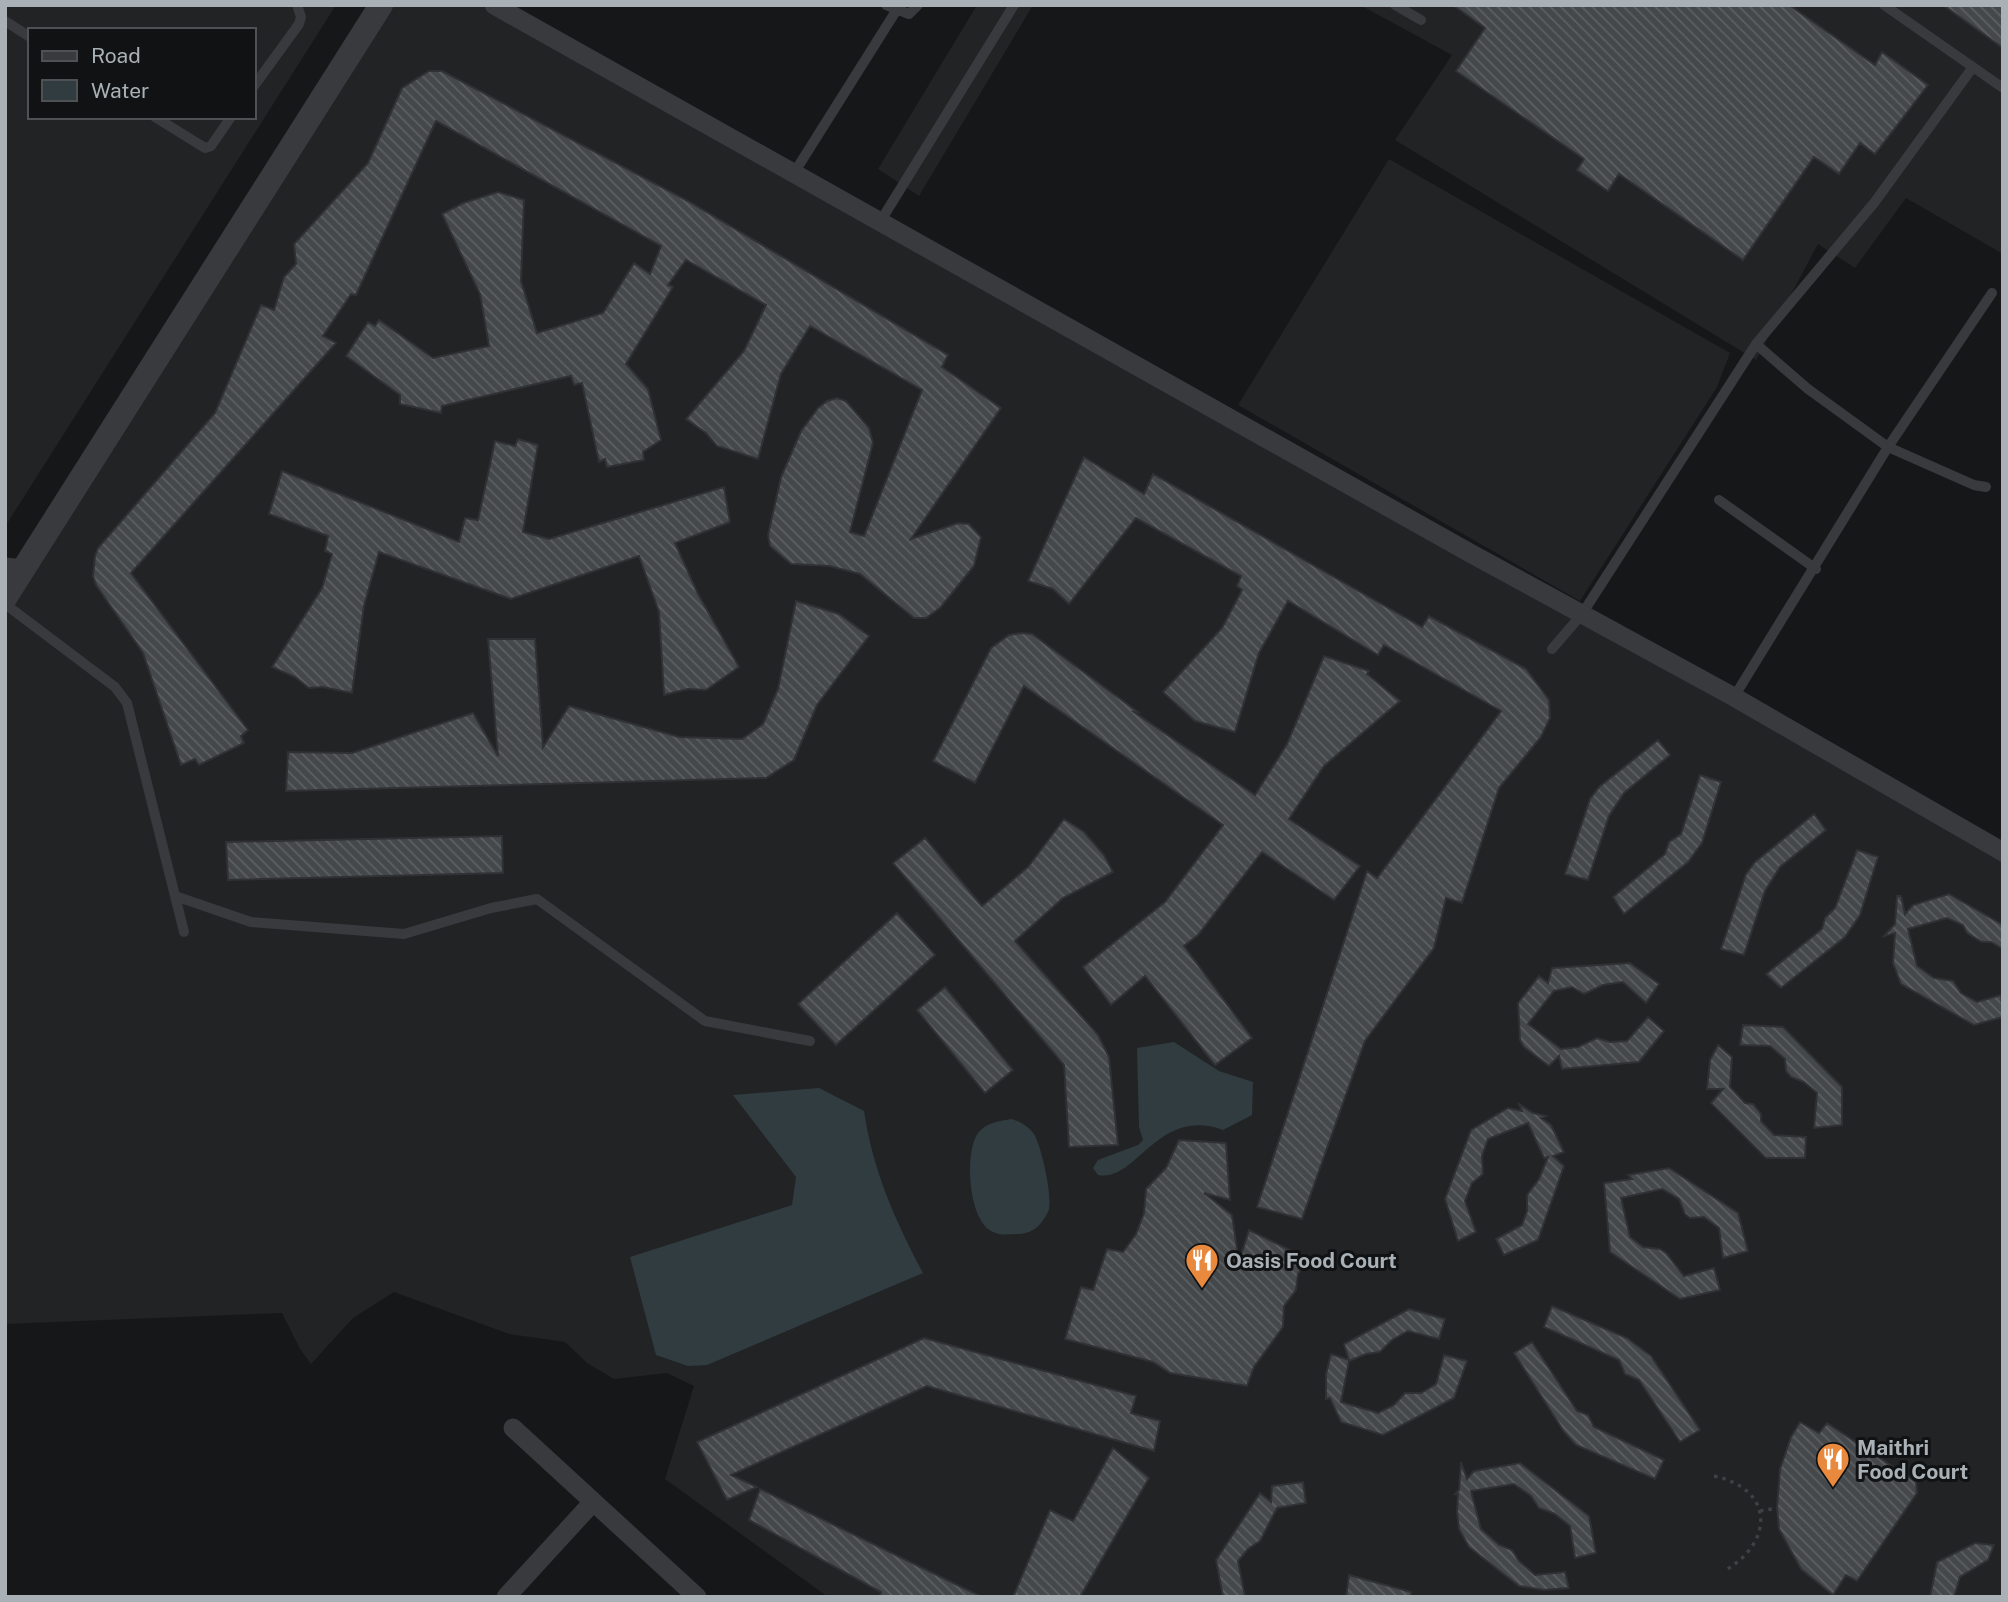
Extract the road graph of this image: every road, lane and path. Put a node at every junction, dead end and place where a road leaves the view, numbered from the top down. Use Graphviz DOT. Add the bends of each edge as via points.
graph roads {
  1 [pos="297,5"];
  2 [pos="381,5"];
  3 [pos="494,5"];
  4 [pos="886,5"];
  5 [pos="918,5"];
  6 [pos="1014,5"];
  7 [pos="1395,5"];
  8 [pos="1884,5"];
  9 [pos="896,11"];
  10 [pos="1421,20"];
  11 [pos="5,21"];
  12 [pos="28,36"];
  13 [pos="1973,67"];
  14 [pos="256,83"];
  15 [pos="2003,88"];
  16 [pos="158,119"];
  17 [pos="230,119"];
  18 [pos="794,173"];
  19 [pos="880,222"];
  20 [pos="1992,293"];
  21 [pos="1756,344"];
  22 [pos="1888,447"];
  23 [pos="1986,487"];
  24 [pos="1719,500"];
  25 [pos="15,568"];
  26 [pos="1816,569"];
  27 [pos="5,598"];
  28 [pos="5,604"];
  29 [pos="1582,614"];
  30 [pos="1552,649"];
  31 [pos="1734,697"];
  32 [pos="2003,852"];
  33 [pos="175,895"];
  34 [pos="184,932"];
  35 [pos="810,1041"];
  36 [pos="513,1428"];
  37 [pos="1714,1476"];
  38 [pos="593,1502"];
  39 [pos="1777,1508"];
  40 [pos="1760,1511"];
  41 [pos="1724,1572"];
  42 [pos="506,1597"];
  43 [pos="696,1597"];
  1 -- 14 [label="lane" via="299,24"];
  2 -- 25 [label="street"];
  3 -- 18 [label="street"];
  4 -- 9 [label="lane"];
  5 -- 9 [label="lane" via="909,14"];
  6 -- 19 [label="lane"];
  7 -- 10 [label="lane"];
  8 -- 13 [label="lane"];
  9 -- 18 [label="lane"];
  11 -- 12 [label="lane"];
  13 -- 15 [label="lane"];
  13 -- 21 [label="lane" via="1874,203"];
  16 -- 17 [label="lane" via="205,148"];
  18 -- 19 [label="street"];
  19 -- 29 [label="street"];
  20 -- 22 [label="lane"];
  21 -- 22 [label="lane" via="1808,390"];
  21 -- 29 [label="lane"];
  22 -- 23 [label="lane"];
  22 -- 26 [label="lane"];
  24 -- 26 [label="lane"];
  25 -- 27 [label="street"];
  26 -- 31 [label="lane"];
  28 -- 33 [label="lane" via="114,687 127,703"];
  29 -- 30 [label="lane"];
  29 -- 31 [label="street"];
  31 -- 32 [label="street"];
  33 -- 34 [label="lane"];
  33 -- 35 [label="lane" via="251,922 404,934 537,899 705,1021"];
  36 -- 38 [label="street"];
  37 -- 40 [label="path" via="1733,1480 1745,1489"];
  38 -- 42 [label="street"];
  38 -- 43 [label="street"];
  39 -- 40 [label="path"];
  40 -- 41 [label="path" via="1762,1525 1755,1545"];
}
